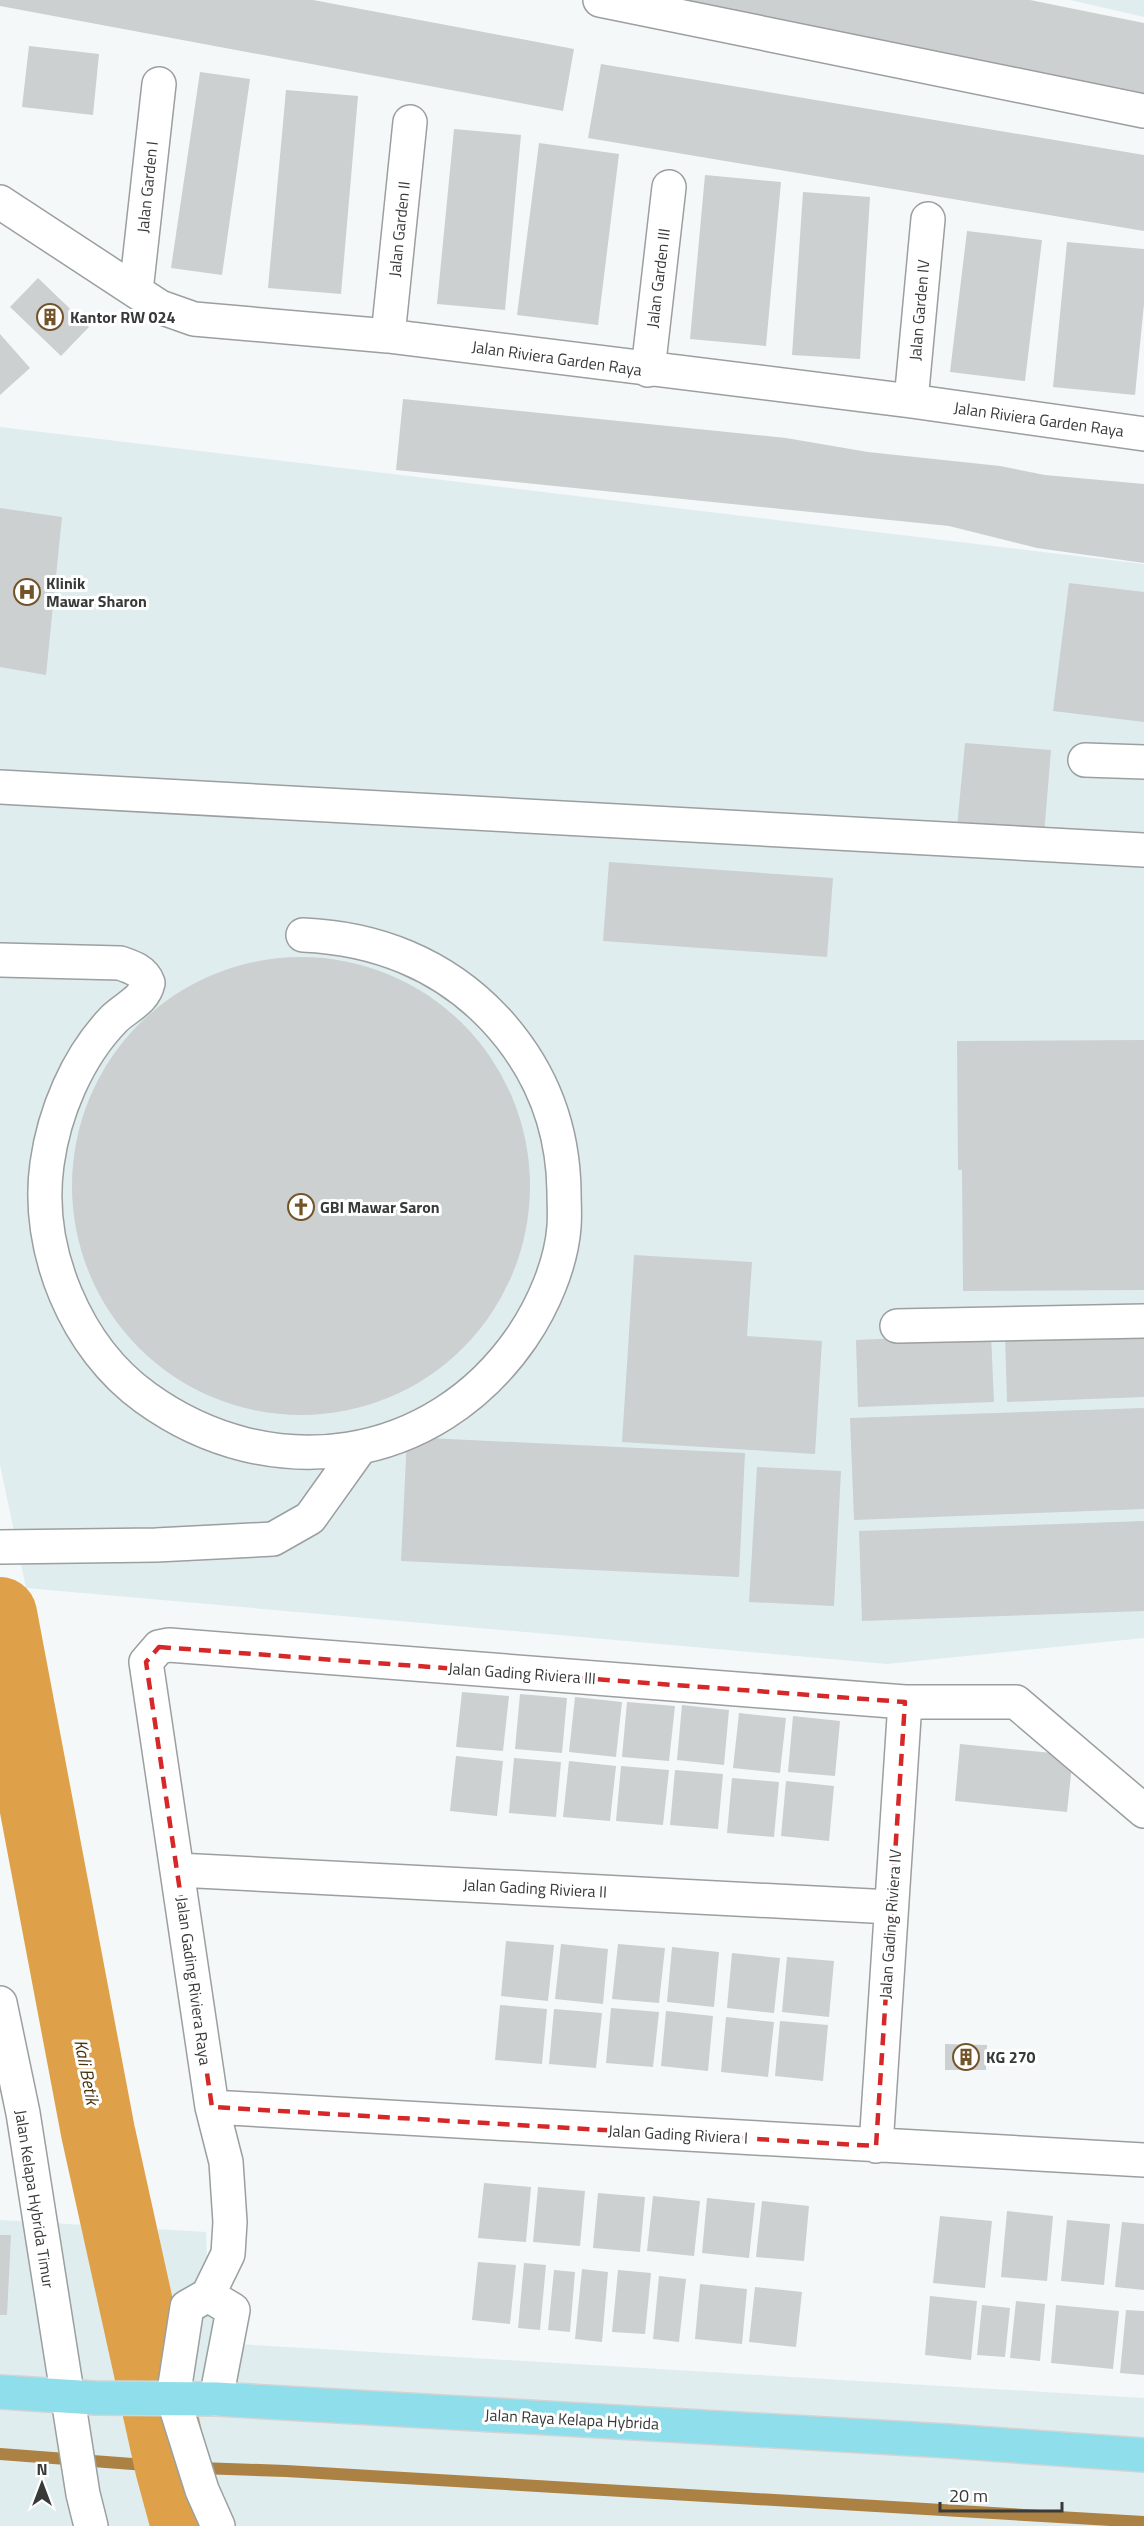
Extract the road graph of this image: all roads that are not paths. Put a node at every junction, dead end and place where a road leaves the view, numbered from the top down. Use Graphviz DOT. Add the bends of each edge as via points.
graph roads {
  1 [pos="600,0"];
  2 [pos="159,84"];
  3 [pos="1144,111"];
  4 [pos="410,122"];
  5 [pos="669,187"];
  6 [pos="0,202"];
  7 [pos="928,219"];
  8 [pos="136,291"];
  9 [pos="388,336"];
  10 [pos="648,370"];
  11 [pos="911,401"];
  12 [pos="1144,434"];
  13 [pos="1085,760"];
  14 [pos="1144,762"];
  15 [pos="0,787"];
  16 [pos="1144,850"];
  17 [pos="303,935"];
  18 [pos="0,960"];
  19 [pos="1144,1321"];
  20 [pos="897,1326"];
  21 [pos="360,1448"];
  22 [pos="0,1547"];
  23 [pos="146,1662"];
  24 [pos="905,1702"];
  25 [pos="1144,1811"];
  26 [pos="178,1870"];
  27 [pos="891,1906"];
  28 [pos="0,2003"];
  29 [pos="212,2107"];
  30 [pos="876,2146"];
  31 [pos="1144,2160"];
  32 [pos="208,2295"];
  33 [pos="0,2392"];
  34 [pos="81,2397"];
  35 [pos="170,2398"];
  36 [pos="216,2399"];
  37 [pos="1144,2455"];
  38 [pos="91,2526"];
  39 [pos="218,2526"];
  1 -- 3 [label="street"];
  2 -- 8 [label="street, Jalan Garden I"];
  4 -- 9 [label="street, Jalan Garden II"];
  5 -- 10 [label="street, Jalan Garden III"];
  6 -- 8 [label="street, Jalan Riviera Garden Raya"];
  7 -- 11 [label="street, Jalan Garden IV"];
  8 -- 9 [label="street, Jalan Riviera Garden Raya" via="160,307 194,320"];
  9 -- 10 [label="street, Jalan Riviera Garden Raya"];
  10 -- 11 [label="street, Jalan Riviera Garden Raya"];
  11 -- 12 [label="street, Jalan Riviera Garden Raya"];
  13 -- 14 [label="street"];
  15 -- 16 [label="street"];
  17 -- 21 [label="street" via="370,943 409,957 444,975 474,997 515,1040 546,1095 563,1156 564,1230 553,1276 534,1320 507,1358 474,1391 405,1434"];
  18 -- 21 [label="street" via="120,963 138,970 148,983 144,994 115,1018 94,1043 79,1068 57,1115 46,1166 46,1219 55,1265 72,1310 103,1357 134,1389 174,1418 219,1438 265,1450 312,1453"];
  19 -- 20 [label="street"];
  21 -- 22 [label="street" via="310,1518 273,1539"];
  23 -- 24 [label="street, Jalan Gading Riviera III" via="159,1647 169,1645"];
  23 -- 26 [label="street, Jalan Gading Riviera Raya"];
  24 -- 25 [label="street, Jalan Gading Riviera III" via="1016,1702"];
  24 -- 27 [label="street, Jalan Gading Riviera IV"];
  26 -- 27 [label="street, Jalan Gading Riviera II"];
  26 -- 29 [label="street, Jalan Gading Riviera Raya"];
  27 -- 30 [label="street, Jalan Gading Riviera IV"];
  28 -- 34 [label="street, Jalan Kelapa Hybrida Timur"];
  29 -- 30 [label="street, Jalan Gading Riviera I"];
  29 -- 32 [label="street, Jalan Gading Riviera Raya" via="226,2162 230,2222 228,2254"];
  30 -- 31 [label="street, Jalan Gading Riviera I"];
  32 -- 35 [label="street, Jalan Gading Riviera Raya" via="187,2307"];
  32 -- 36 [label="street" via="233,2310"];
  33 -- 34 [label="main road, Jalan Raya Kelapa Hybrida"];
  34 -- 35 [label="main road, Jalan Raya Kelapa Hybrida"];
  34 -- 38 [label="street, Jalan Kelapa Hybrida Timur" via="75,2436 82,2494"];
  35 -- 36 [label="main road, Jalan Raya Kelapa Hybrida"];
  35 -- 39 [label="street"];
  36 -- 37 [label="main road, Jalan Raya Kelapa Hybrida" via="948,2440"];
}
